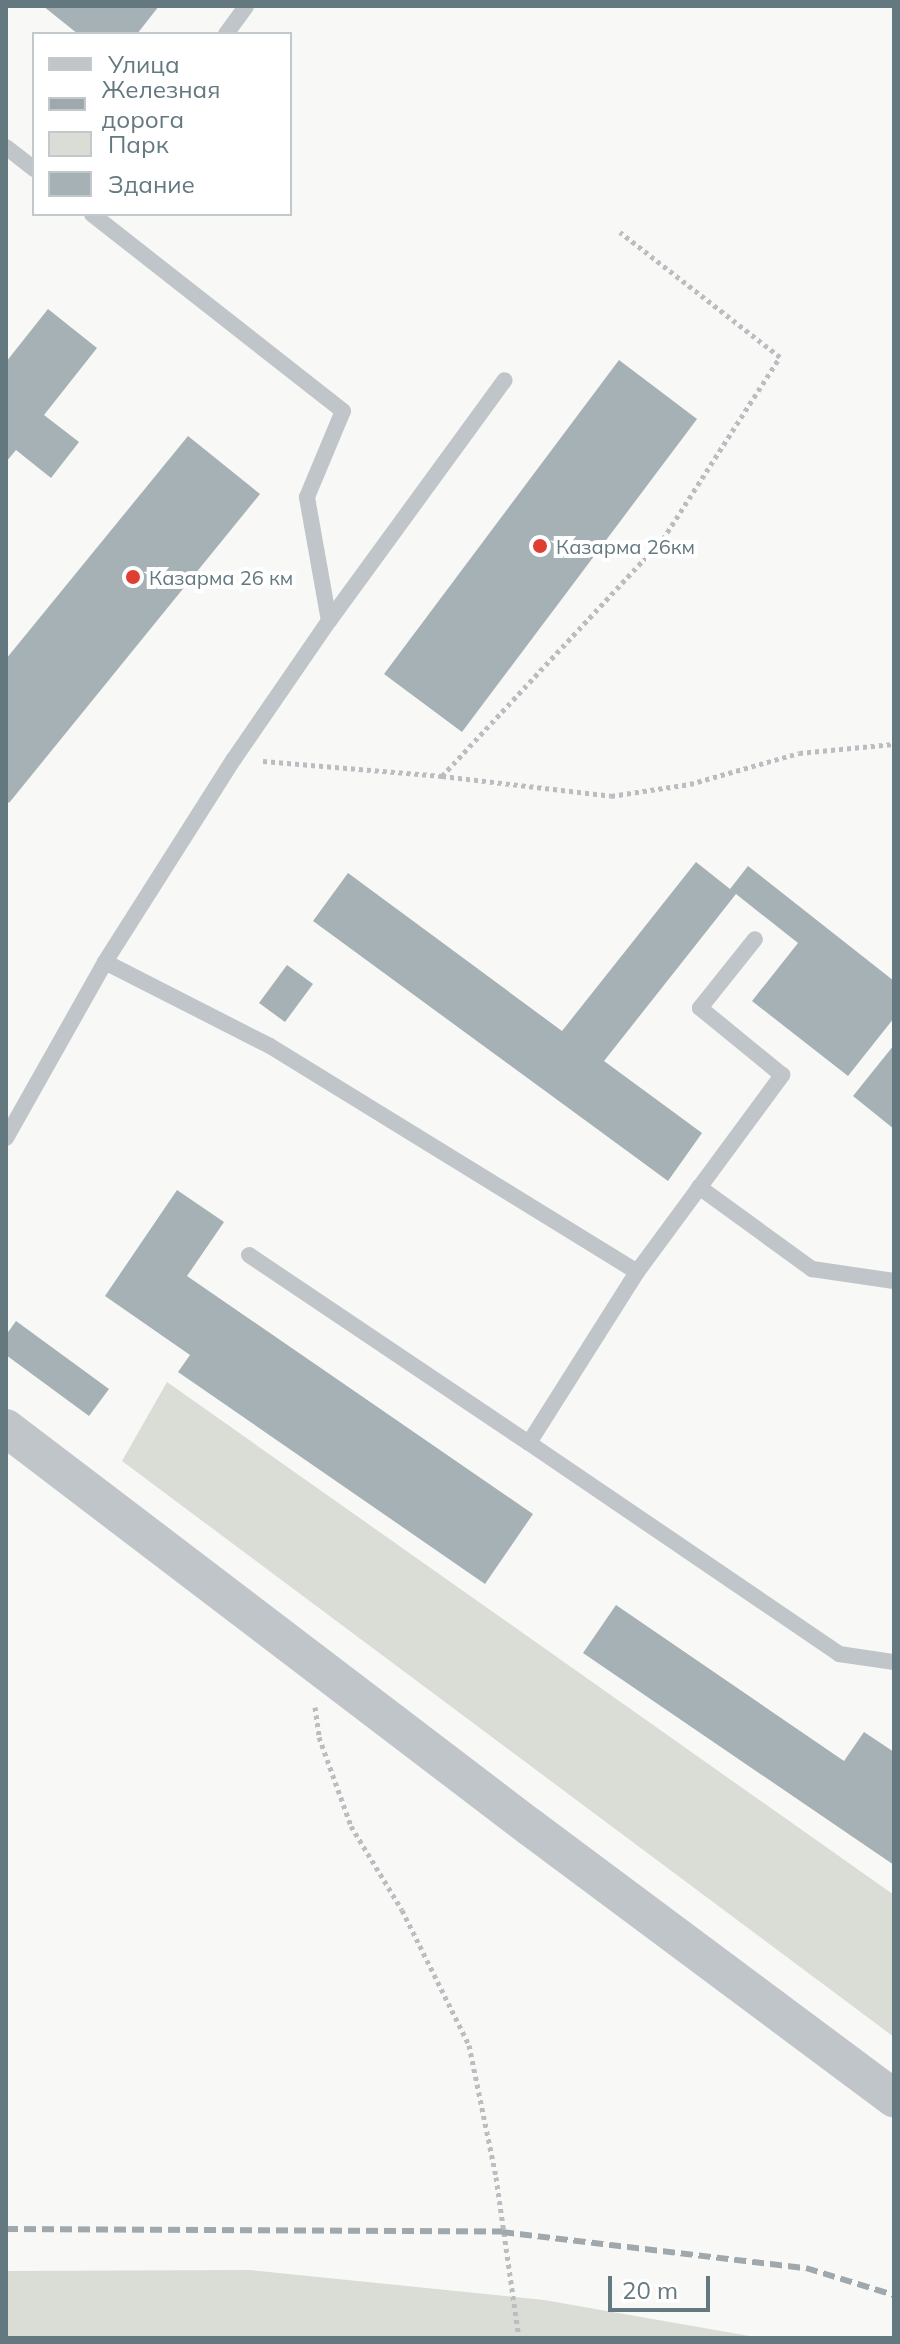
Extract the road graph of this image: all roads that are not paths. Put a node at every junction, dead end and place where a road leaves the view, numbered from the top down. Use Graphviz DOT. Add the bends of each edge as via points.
graph roads {
  1 [pos="246,6"];
  2 [pos="227,32"];
  3 [pos="6,147"];
  4 [pos="32,167"];
  5 [pos="97,216"];
  6 [pos="505,380"];
  7 [pos="329,621"];
  8 [pos="755,939"];
  9 [pos="105,962"];
  10 [pos="6,1138"];
  11 [pos="699,1187"];
  12 [pos="249,1255"];
  13 [pos="637,1272"];
  14 [pos="894,1281"];
  15 [pos="6,1428"];
  16 [pos="529,1443"];
  17 [pos="894,1662"];
  18 [pos="894,2098"];
  1 -- 2 [label="lane"];
  3 -- 4 [label="lane"];
  5 -- 7 [label="lane" via="343,411 307,497"];
  6 -- 7 [label="lane"];
  7 -- 9 [label="lane"];
  8 -- 11 [label="lane" via="700,1008 782,1075"];
  9 -- 10 [label="lane"];
  9 -- 13 [label="lane" via="270,1046"];
  11 -- 13 [label="lane"];
  11 -- 14 [label="lane" via="812,1269"];
  12 -- 16 [label="lane"];
  13 -- 16 [label="lane"];
  15 -- 18 [label="street"];
  16 -- 17 [label="lane" via="839,1654"];
}
